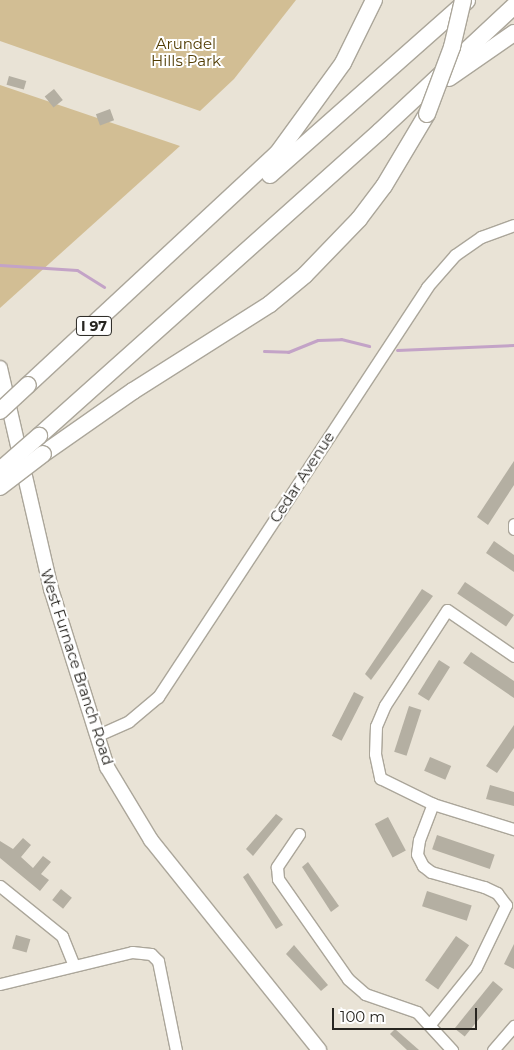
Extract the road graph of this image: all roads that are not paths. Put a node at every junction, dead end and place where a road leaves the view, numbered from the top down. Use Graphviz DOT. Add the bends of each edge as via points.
graph roads {
  1 [pos="374,0"];
  2 [pos="463,0"];
  3 [pos="468,0"];
  4 [pos="514,6"];
  5 [pos="514,33"];
  6 [pos="380,131"];
  7 [pos="514,225"];
  8 [pos="134,289"];
  9 [pos="0,368"];
  10 [pos="0,411"];
  11 [pos="0,470"];
  12 [pos="0,487"];
  13 [pos="514,524"];
  14 [pos="514,529"];
  15 [pos="514,656"];
  16 [pos="96,736"];
  17 [pos="433,804"];
  18 [pos="514,829"];
  19 [pos="299,834"];
  20 [pos="0,886"];
  21 [pos="74,965"];
  22 [pos="0,984"];
  23 [pos="430,1024"];
  24 [pos="514,1026"];
  25 [pos="176,1050"];
  26 [pos="318,1050"];
  27 [pos="452,1050"];
  28 [pos="493,1050"];
  1 -- 8 [label="highway" via="343,63 295,134 252,180"];
  2 -- 12 [label="highway, bridge" via="452,47 427,114 384,186 305,275 270,304 133,391"];
  3 -- 8 [label="highway"];
  4 -- 6 [label="highway"];
  5 -- 6 [label="highway"];
  6 -- 11 [label="highway, bridge"];
  7 -- 16 [label="street, Cedar Avenue" via="481,237 455,255 427,287 158,697 129,721"];
  8 -- 10 [label="highway, I 97, bridge"];
  9 -- 16 [label="main road, West Furnace Branch Road" via="50,589"];
  13 -- 14 [label="street"];
  15 -- 17 [label="street" via="447,610 385,704 376,726 375,754 380,778"];
  16 -- 26 [label="main road, West Furnace Branch Road" via="120,792 151,840"];
  17 -- 18 [label="street"];
  17 -- 23 [label="street" via="419,840 418,854 423,866 431,872 497,893 506,905 476,967"];
  19 -- 23 [label="street" via="278,867 278,879 348,979 365,994 406,1006"];
  20 -- 21 [label="street" via="62,936"];
  21 -- 22 [label="street"];
  21 -- 25 [label="street" via="132,952 151,954 158,961"];
  23 -- 27 [label="street"];
  24 -- 28 [label="street"];
}
